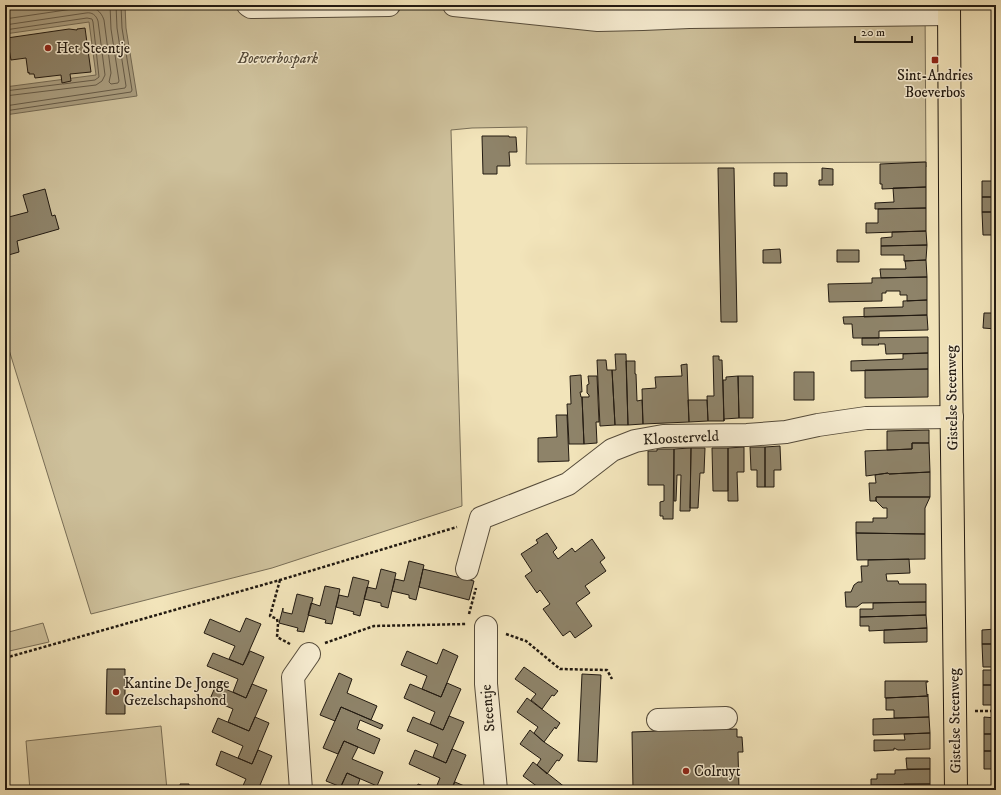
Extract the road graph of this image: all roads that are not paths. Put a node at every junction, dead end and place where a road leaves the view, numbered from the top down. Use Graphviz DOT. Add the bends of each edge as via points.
graph roads {
  1 [pos="389,5"];
  2 [pos="454,5"];
  3 [pos="250,6"];
  4 [pos="949,10"];
  5 [pos="952,417"];
  6 [pos="467,569"];
  7 [pos="476,626"];
  8 [pos="309,654"];
  9 [pos="726,718"];
  10 [pos="658,720"];
  11 [pos="301,790"];
  12 [pos="496,790"];
  13 [pos="956,790"];
  1 -- 3 [label="street"];
  2 -- 4 [label="street" via="598,20"];
  4 -- 5 [label="main road, Gistelse Steenweg"];
  5 -- 6 [label="street, Kloosterveld" via="866,418 786,432 663,436 635,441 612,450 568,484 481,518"];
  5 -- 13 [label="main road, Gistelse Steenweg"];
  7 -- 12 [label="street, Steentje" via="486,684"];
  8 -- 11 [label="street" via="293,678"];
  9 -- 10 [label="street"];
}
